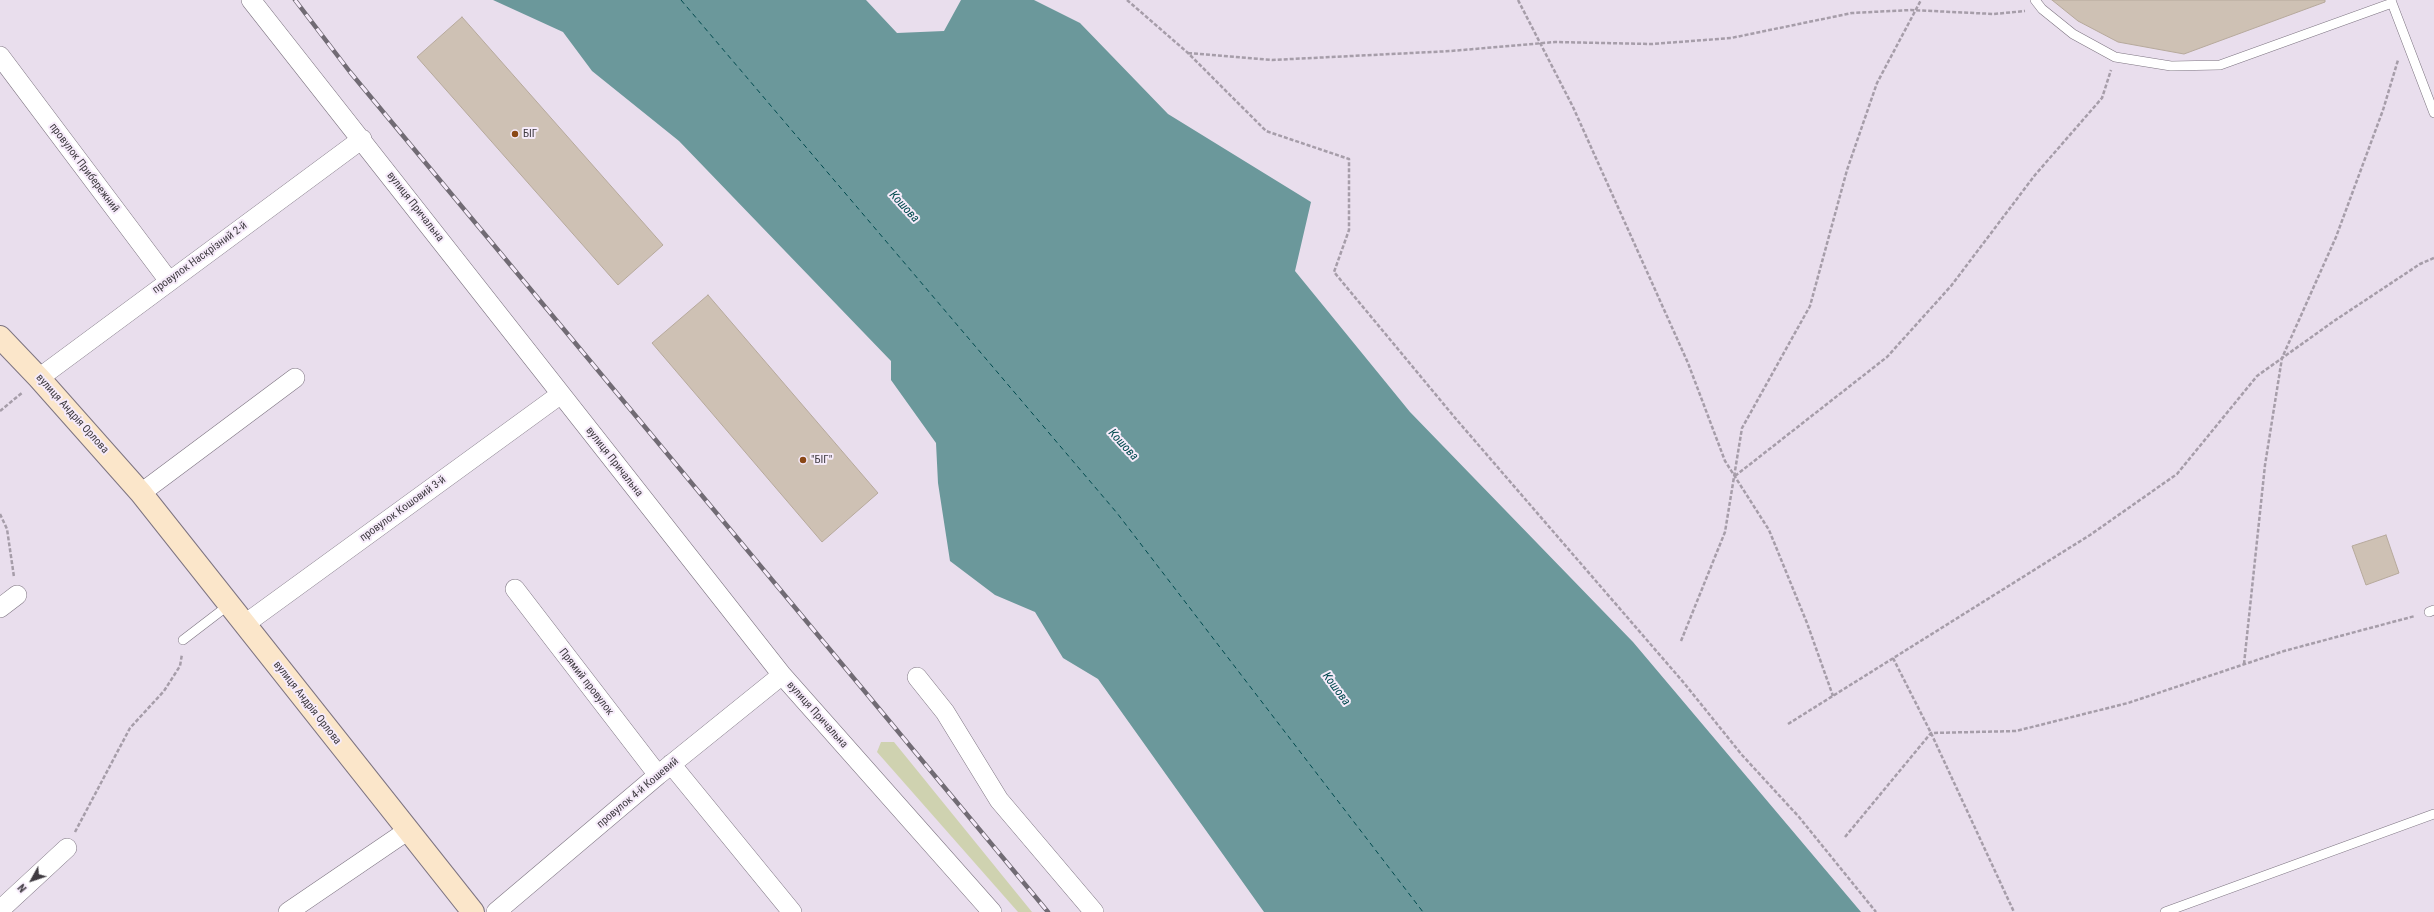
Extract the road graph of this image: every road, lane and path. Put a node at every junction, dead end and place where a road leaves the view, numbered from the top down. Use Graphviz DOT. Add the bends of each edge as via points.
graph roads {
  1 [pos="251,0"];
  2 [pos="1127,0"];
  3 [pos="1134,0"];
  4 [pos="1518,0"];
  5 [pos="1921,0"];
  6 [pos="2035,0"];
  7 [pos="2391,1"];
  8 [pos="1130,2"];
  9 [pos="2042,9"];
  10 [pos="1916,10"];
  11 [pos="2405,36"];
  12 [pos="1540,44"];
  13 [pos="1188,53"];
  14 [pos="0,56"];
  15 [pos="2115,56"];
  16 [pos="2434,113"];
  17 [pos="362,139"];
  18 [pos="2434,258"];
  19 [pos="169,281"];
  20 [pos="0,337"];
  21 [pos="2282,358"];
  22 [pos="40,378"];
  23 [pos="295,378"];
  24 [pos="561,394"];
  25 [pos="0,411"];
  26 [pos="1734,476"];
  27 [pos="142,493"];
  28 [pos="0,514"];
  29 [pos="515,589"];
  30 [pos="16,595"];
  31 [pos="230,604"];
  32 [pos="0,608"];
  33 [pos="2432,611"];
  34 [pos="245,624"];
  35 [pos="183,640"];
  36 [pos="1681,642"];
  37 [pos="1893,658"];
  38 [pos="2244,664"];
  39 [pos="782,675"];
  40 [pos="916,676"];
  41 [pos="1833,696"];
  42 [pos="1788,724"];
  43 [pos="1931,733"];
  44 [pos="665,770"];
  45 [pos="2434,814"];
  46 [pos="407,831"];
  47 [pos="1846,837"];
  48 [pos="67,848"];
  49 [pos="0,910"];
  50 [pos="288,912"];
  51 [pos="473,912"];
  52 [pos="496,912"];
  53 [pos="792,912"];
  54 [pos="992,912"];
  55 [pos="1094,912"];
  56 [pos="1876,912"];
  57 [pos="2014,912"];
  58 [pos="2165,912"];
  1 -- 17 [label="street, вулиця Причальна"];
  2 -- 8 [label="path"];
  3 -- 8 [label="path"];
  4 -- 12 [label="path"];
  5 -- 10 [label="path"];
  6 -- 9 [label="lane"];
  7 -- 11 [label="lane"];
  7 -- 15 [label="lane" via="2220,66 2171,66"];
  8 -- 13 [label="path"];
  9 -- 10 [label="path" via="1994,14"];
  9 -- 15 [label="lane" via="2073,34"];
  10 -- 12 [label="path" via="1852,13 1731,38 1652,44"];
  10 -- 26 [label="path" via="1878,83 1847,170 1810,306 1742,428"];
  11 -- 16 [label="lane"];
  11 -- 21 [label="path" via="2383,110 2336,237"];
  12 -- 13 [label="path" via="1272,60"];
  12 -- 26 [label="path" via="1586,135 1688,363 1724,461"];
  13 -- 56 [label="path" via="1266,131 1349,159 1349,230 1334,272 1456,419 1684,683 1742,755 1800,817"];
  14 -- 19 [label="street, провулок Прибережний"];
  15 -- 26 [label="path" via="2102,98 2035,175 1940,298 1887,357"];
  17 -- 19 [label="street, провулок Наскрізний 2-й"];
  17 -- 24 [label="street, вулиця Причальна"];
  18 -- 21 [label="path" via="2420,264"];
  19 -- 22 [label="street, провулок Наскрізний 2-й"];
  20 -- 22 [label="street, вулиця Андрія Орлова"];
  21 -- 37 [label="path" via="2257,376 2177,474 2090,535"];
  21 -- 38 [label="path" via="2265,465"];
  22 -- 25 [label="path"];
  22 -- 27 [label="street, вулиця Андрія Орлова"];
  23 -- 27 [label="street"];
  24 -- 34 [label="street, провулок Кошовий 3-й"];
  24 -- 39 [label="street, вулиця Причальна"];
  26 -- 36 [label="path" via="1726,532"];
  26 -- 41 [label="path" via="1769,530 1807,623"];
  27 -- 31 [label="street, вулиця Андрія Орлова"];
  28 -- 30 [label="path" via="7,529"];
  29 -- 44 [label="street, Прямий провулок"];
  30 -- 32 [label="street"];
  31 -- 34 [label="street, вулиця Андрія Орлова"];
  31 -- 35 [label="lane"];
  33 -- 38 [label="path"];
  34 -- 46 [label="street, вулиця Андрія Орлова"];
  35 -- 48 [label="path" via="180,666 164,691 130,728"];
  37 -- 41 [label="path"];
  37 -- 43 [label="path"];
  38 -- 43 [label="path" via="2128,703 2016,731"];
  39 -- 44 [label="street, провулок 4-й Кошевий"];
  39 -- 54 [label="street, вулиця Причальна"];
  40 -- 55 [label="street" via="944,712 999,800"];
  41 -- 42 [label="path"];
  43 -- 47 [label="path"];
  43 -- 57 [label="path"];
  44 -- 52 [label="street, провулок 4-й Кошевий"];
  44 -- 53 [label="street, Прямий провулок"];
  45 -- 58 [label="lane"];
  46 -- 50 [label="street"];
  46 -- 51 [label="street, вулиця Андрія Орлова"];
  48 -- 49 [label="street"];
}
